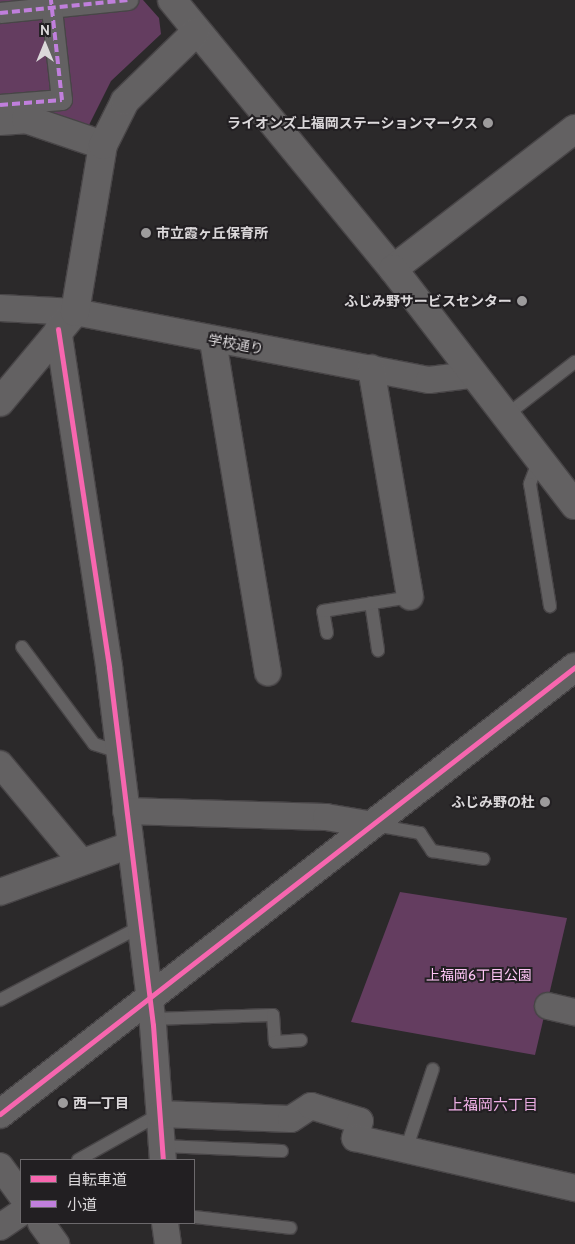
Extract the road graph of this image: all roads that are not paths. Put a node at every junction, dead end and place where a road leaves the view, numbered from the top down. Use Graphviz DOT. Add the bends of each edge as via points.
graph roads {
  1 [pos="128,0"];
  2 [pos="172,0"];
  3 [pos="51,4"];
  4 [pos="0,13"];
  5 [pos="195,33"];
  6 [pos="0,105"];
  7 [pos="0,121"];
  8 [pos="575,129"];
  9 [pos="103,145"];
  10 [pos="393,269"];
  11 [pos="0,308"];
  12 [pos="67,320"];
  13 [pos="213,341"];
  14 [pos="575,362"];
  15 [pos="371,368"];
  16 [pos="470,375"];
  17 [pos="0,402"];
  18 [pos="504,417"];
  19 [pos="539,460"];
  20 [pos="575,505"];
  21 [pos="410,596"];
  22 [pos="371,603"];
  23 [pos="550,606"];
  24 [pos="327,633"];
  25 [pos="22,647"];
  26 [pos="378,650"];
  27 [pos="575,667"];
  28 [pos="268,672"];
  29 [pos="119,752"];
  30 [pos="0,764"];
  31 [pos="126,811"];
  32 [pos="373,825"];
  33 [pos="130,845"];
  34 [pos="483,858"];
  35 [pos="80,860"];
  36 [pos="0,892"];
  37 [pos="138,928"];
  38 [pos="0,1000"];
  39 [pos="548,1006"];
  40 [pos="151,1010"];
  41 [pos="575,1012"];
  42 [pos="301,1040"];
  43 [pos="433,1069"];
  44 [pos="0,1114"];
  45 [pos="160,1114"];
  46 [pos="406,1150"];
  47 [pos="282,1151"];
  48 [pos="162,1153"];
  49 [pos="80,1159"];
  50 [pos="0,1166"];
  51 [pos="575,1188"];
  52 [pos="20,1194"];
  53 [pos="20,1214"];
  54 [pos="195,1217"];
  55 [pos="42,1224"];
  56 [pos="165,1224"];
  57 [pos="0,1227"];
  58 [pos="290,1228"];
  59 [pos="56,1244"];
  60 [pos="168,1244"];
  1 -- 3 [label="street"];
  2 -- 5 [label="street"];
  3 -- 4 [label="street"];
  3 -- 6 [label="street" via="62,100"];
  5 -- 9 [label="street" via="125,102"];
  5 -- 10 [label="street"];
  7 -- 9 [label="street" via="26,119"];
  8 -- 10 [label="street"];
  9 -- 12 [label="street"];
  10 -- 16 [label="street"];
  11 -- 12 [label="street, 学校通り"];
  12 -- 13 [label="street, 学校通り"];
  12 -- 17 [label="street"];
  12 -- 29 [label="street"];
  13 -- 15 [label="street, 学校通り"];
  13 -- 28 [label="street"];
  14 -- 18 [label="lane"];
  15 -- 16 [label="street, 学校通り" via="429,380"];
  15 -- 21 [label="street"];
  16 -- 18 [label="street"];
  18 -- 19 [label="street"];
  19 -- 20 [label="street"];
  19 -- 23 [label="lane" via="530,484"];
  21 -- 22 [label="lane"];
  22 -- 24 [label="lane" via="323,611"];
  22 -- 26 [label="lane"];
  25 -- 29 [label="lane" via="94,744"];
  27 -- 32 [label="street"];
  29 -- 31 [label="street"];
  30 -- 35 [label="street"];
  31 -- 32 [label="street" via="326,817"];
  31 -- 33 [label="street"];
  32 -- 34 [label="lane" via="420,833 432,850"];
  32 -- 40 [label="street"];
  33 -- 35 [label="street"];
  33 -- 37 [label="street"];
  35 -- 36 [label="street"];
  37 -- 38 [label="lane"];
  37 -- 40 [label="street"];
  39 -- 41 [label="street"];
  40 -- 42 [label="lane" via="273,1015 275,1042"];
  40 -- 44 [label="street"];
  40 -- 45 [label="street"];
  43 -- 46 [label="lane"];
  45 -- 46 [label="street" via="291,1119 311,1106 360,1120 355,1138"];
  45 -- 48 [label="street"];
  45 -- 49 [label="lane"];
  46 -- 51 [label="street"];
  47 -- 48 [label="lane"];
  50 -- 52 [label="street"];
  53 -- 57 [label="street"];
  54 -- 58 [label="lane"];
  55 -- 59 [label="street"];
  56 -- 60 [label="street"];
}
